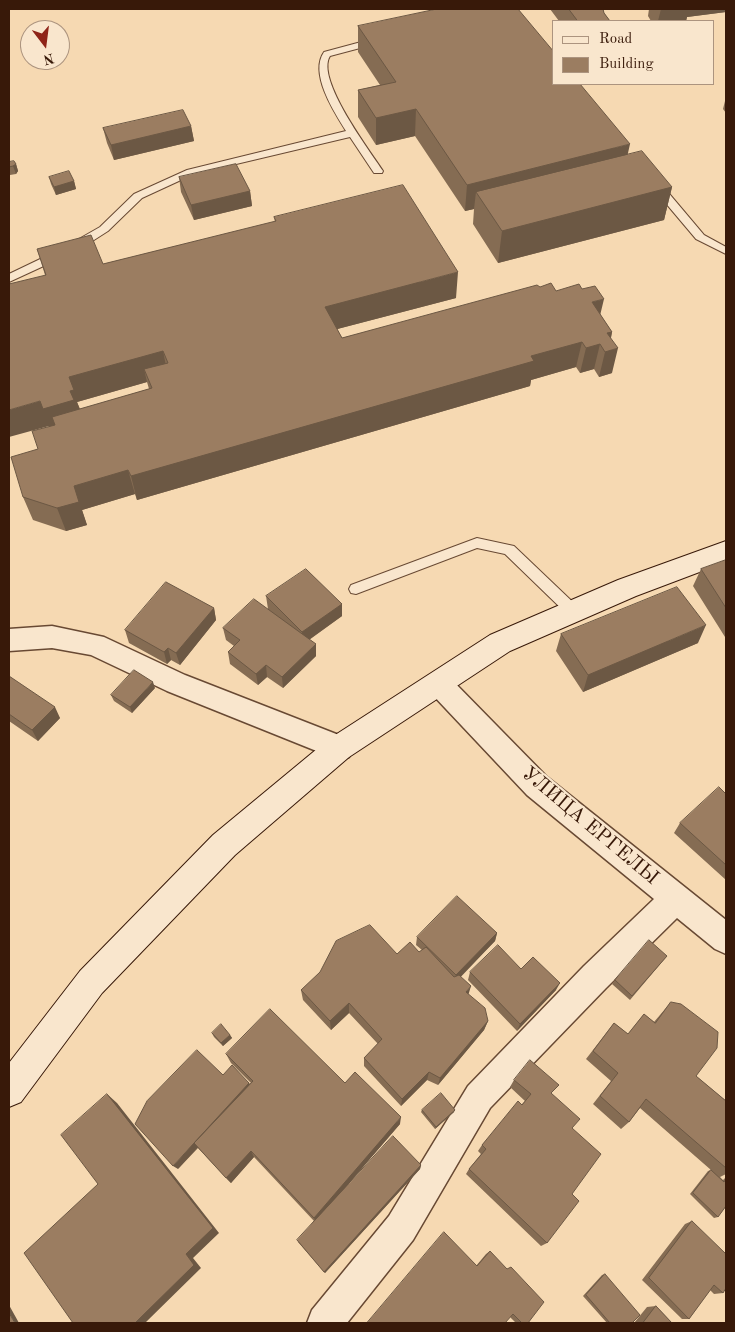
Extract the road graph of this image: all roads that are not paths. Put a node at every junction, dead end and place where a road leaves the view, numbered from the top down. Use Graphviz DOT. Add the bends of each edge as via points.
graph roads {
  1 [pos="382,39"];
  2 [pos="352,133"];
  3 [pos="378,171"];
  4 [pos="651,179"];
  5 [pos="726,251"];
  6 [pos="9,278"];
  7 [pos="726,551"];
  8 [pos="356,589"];
  9 [pos="573,611"];
  10 [pos="9,640"];
  11 [pos="440,684"];
  12 [pos="339,748"];
  13 [pos="677,898"];
  14 [pos="726,939"];
  15 [pos="9,1090"];
  16 [pos="325,1323"];
  1 -- 2 [label="lane" via="327,54 322,60 325,80"];
  2 -- 3 [label="lane"];
  2 -- 6 [label="lane" via="190,172 138,196 104,229 74,248"];
  4 -- 5 [label="lane" via="700,237"];
  7 -- 9 [label="main road"];
  8 -- 9 [label="lane" via="477,543 510,550"];
  9 -- 11 [label="main road" via="500,643"];
  10 -- 12 [label="street" via="52,637 95,645 176,683"];
  11 -- 12 [label="main road"];
  11 -- 13 [label="street, УЛИЦА ЕРГЕЛЫ" via="537,786"];
  12 -- 15 [label="main road" via="224,845 91,982"];
  13 -- 14 [label="street, УЛИЦА ЕРГЕЛЫ"];
  13 -- 16 [label="street" via="595,976 479,1097 401,1228"];
}
